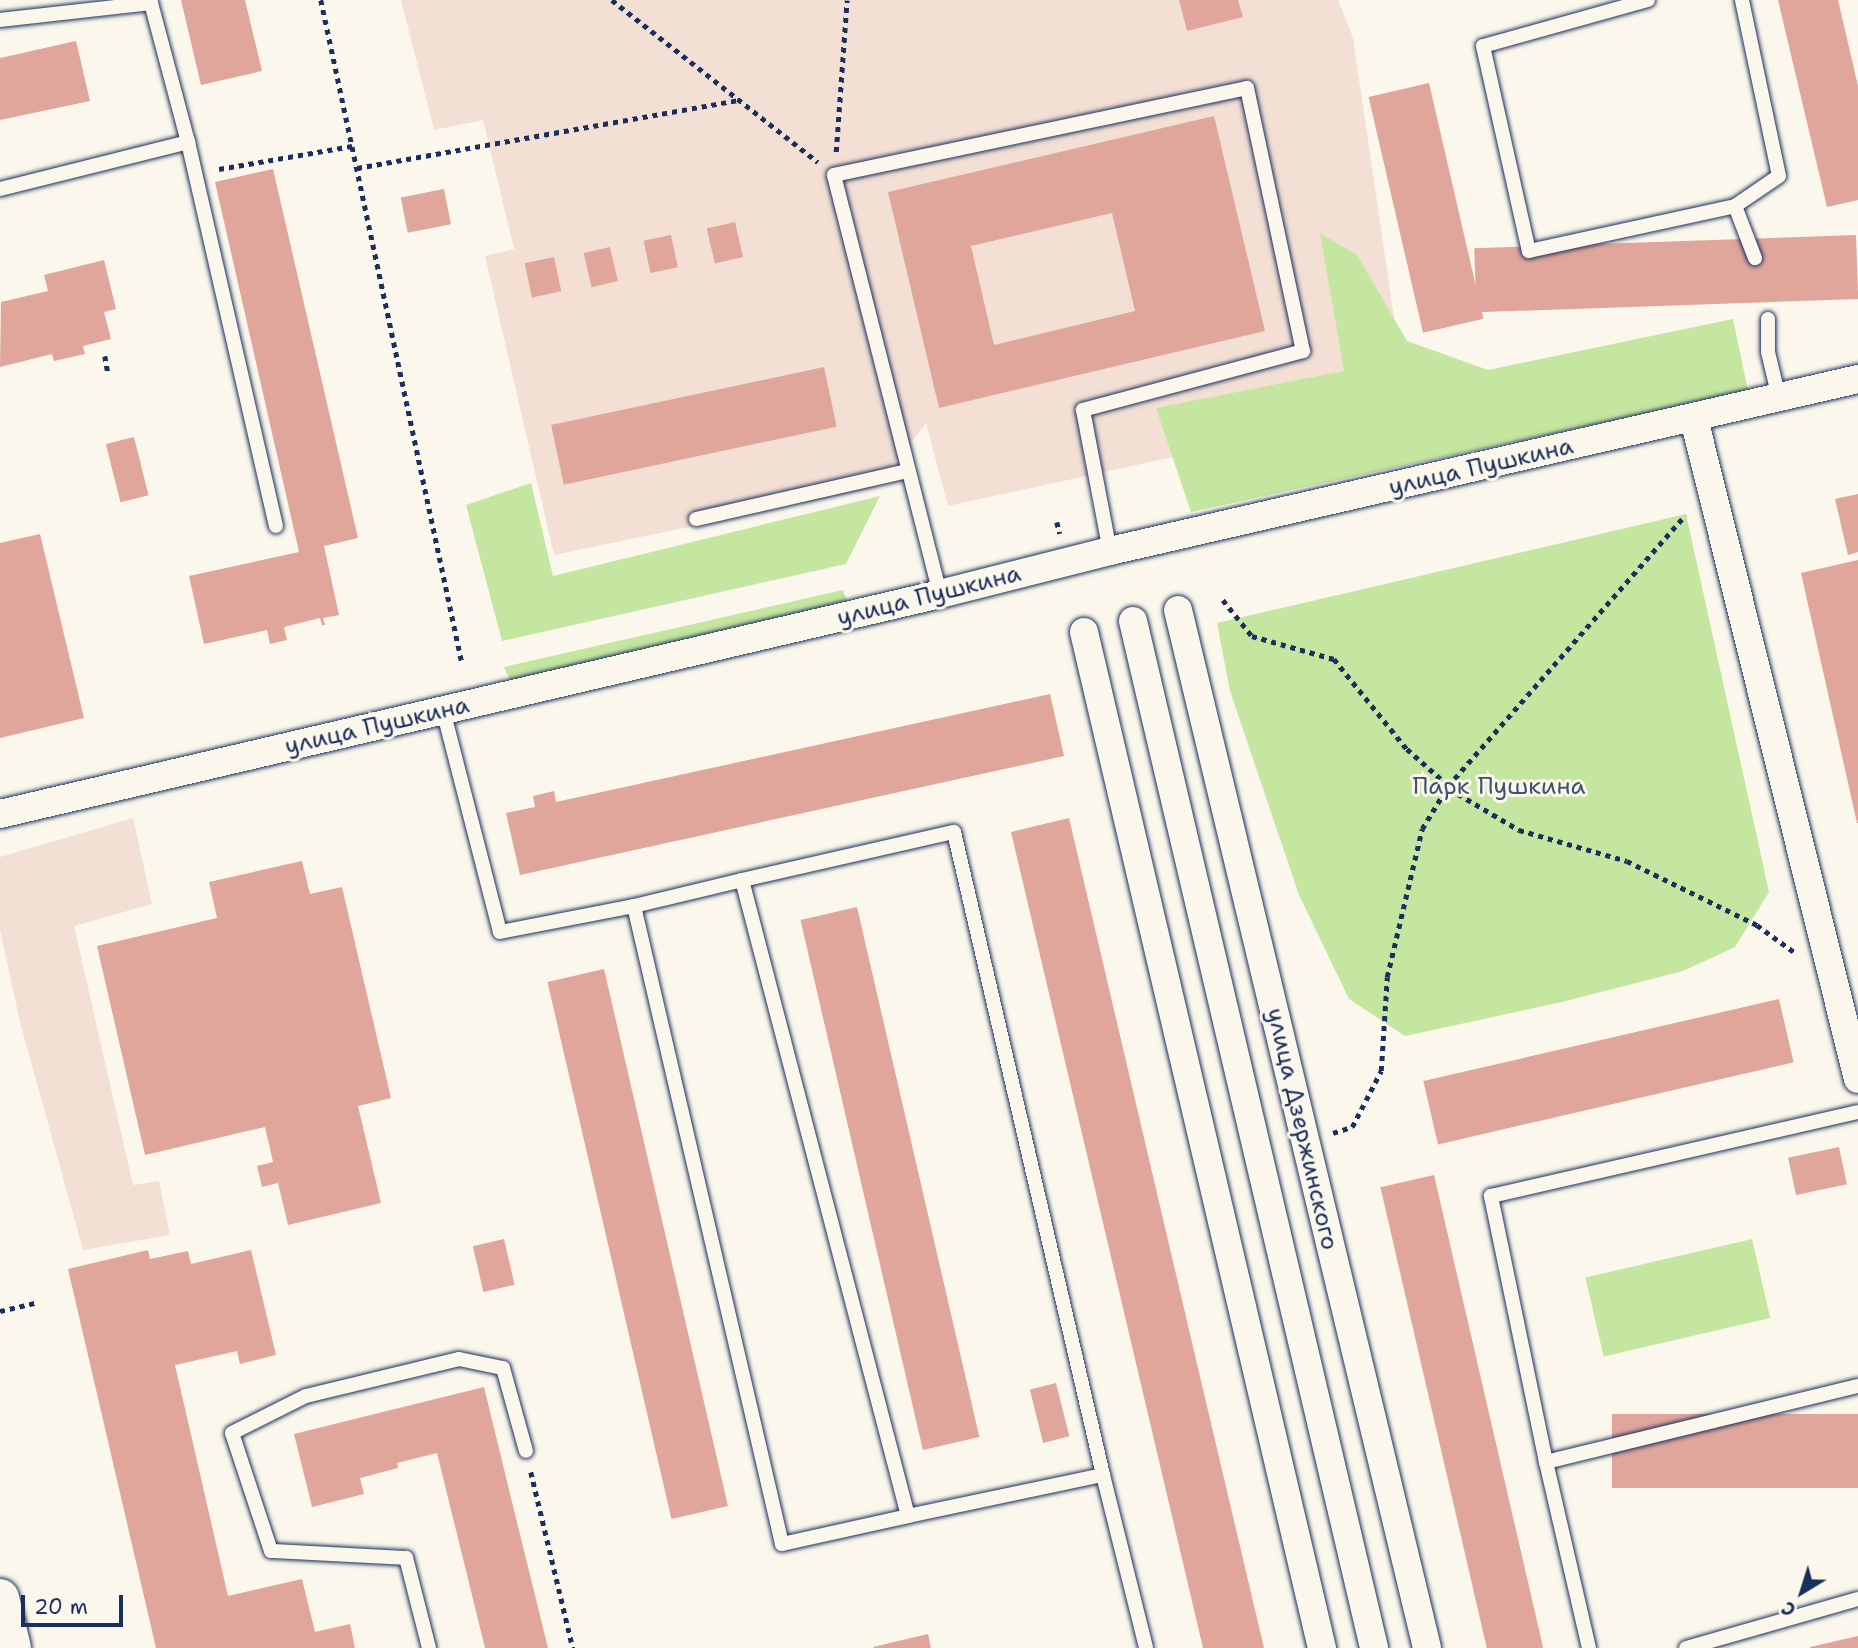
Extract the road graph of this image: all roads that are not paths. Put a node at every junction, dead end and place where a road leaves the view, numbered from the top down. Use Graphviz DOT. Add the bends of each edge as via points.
graph roads {
  1 [pos="1648,0"];
  2 [pos="1742,0"];
  3 [pos="151,1"];
  4 [pos="0,20"];
  5 [pos="188,142"];
  6 [pos="0,189"];
  7 [pos="1735,206"];
  8 [pos="1755,258"];
  9 [pos="1769,319"];
  10 [pos="1858,379"];
  11 [pos="1779,398"];
  12 [pos="1694,419"];
  13 [pos="907,471"];
  14 [pos="696,519"];
  15 [pos="276,526"];
  16 [pos="1110,551"];
  17 [pos="940,594"];
  18 [pos="1178,610"];
  19 [pos="1133,621"];
  20 [pos="1084,632"];
  21 [pos="443,710"];
  22 [pos="0,814"];
  23 [pos="743,880"];
  24 [pos="634,906"];
  25 [pos="1858,1079"];
  26 [pos="1858,1112"];
  27 [pos="1858,1386"];
  28 [pos="526,1451"];
  29 [pos="1546,1462"];
  30 [pos="1103,1475"];
  31 [pos="908,1516"];
  32 [pos="0,1598"];
  33 [pos="1858,1600"];
  34 [pos="12,1648"];
  35 [pos="429,1648"];
  36 [pos="1146,1648"];
  37 [pos="1322,1648"];
  38 [pos="1374,1648"];
  39 [pos="1427,1648"];
  40 [pos="1589,1648"];
  41 [pos="1686,1648"];
  1 -- 7 [label="lane" via="1483,47 1529,251"];
  2 -- 7 [label="lane" via="1779,176"];
  3 -- 4 [label="lane"];
  3 -- 5 [label="lane"];
  5 -- 6 [label="lane"];
  5 -- 15 [label="lane"];
  7 -- 8 [label="lane"];
  9 -- 11 [label="lane" via="1768,352"];
  10 -- 11 [label="street, улица Пушкина"];
  11 -- 12 [label="street, улица Пушкина"];
  12 -- 16 [label="street, улица Пушкина"];
  12 -- 25 [label="street"];
  13 -- 14 [label="lane"];
  13 -- 16 [label="lane" via="834,175 1247,88 1303,351 1083,410"];
  13 -- 17 [label="lane"];
  16 -- 17 [label="street, улица Пушкина"];
  17 -- 21 [label="street, улица Пушкина"];
  18 -- 39 [label="street, улица Дзержинского"];
  19 -- 38 [label="street, улица Дзержинского"];
  20 -- 37 [label="street"];
  21 -- 22 [label="street, улица Пушкина"];
  21 -- 24 [label="lane" via="500,932"];
  23 -- 24 [label="lane"];
  23 -- 30 [label="lane" via="954,832"];
  23 -- 31 [label="lane"];
  24 -- 31 [label="lane" via="782,1544"];
  26 -- 29 [label="lane" via="1491,1196"];
  27 -- 29 [label="lane"];
  28 -- 35 [label="lane" via="503,1368 459,1359 306,1396 232,1433 271,1551 406,1558"];
  29 -- 40 [label="lane"];
  30 -- 31 [label="lane"];
  30 -- 36 [label="lane"];
  32 -- 34 [label="street"];
  33 -- 41 [label="lane"];
}
